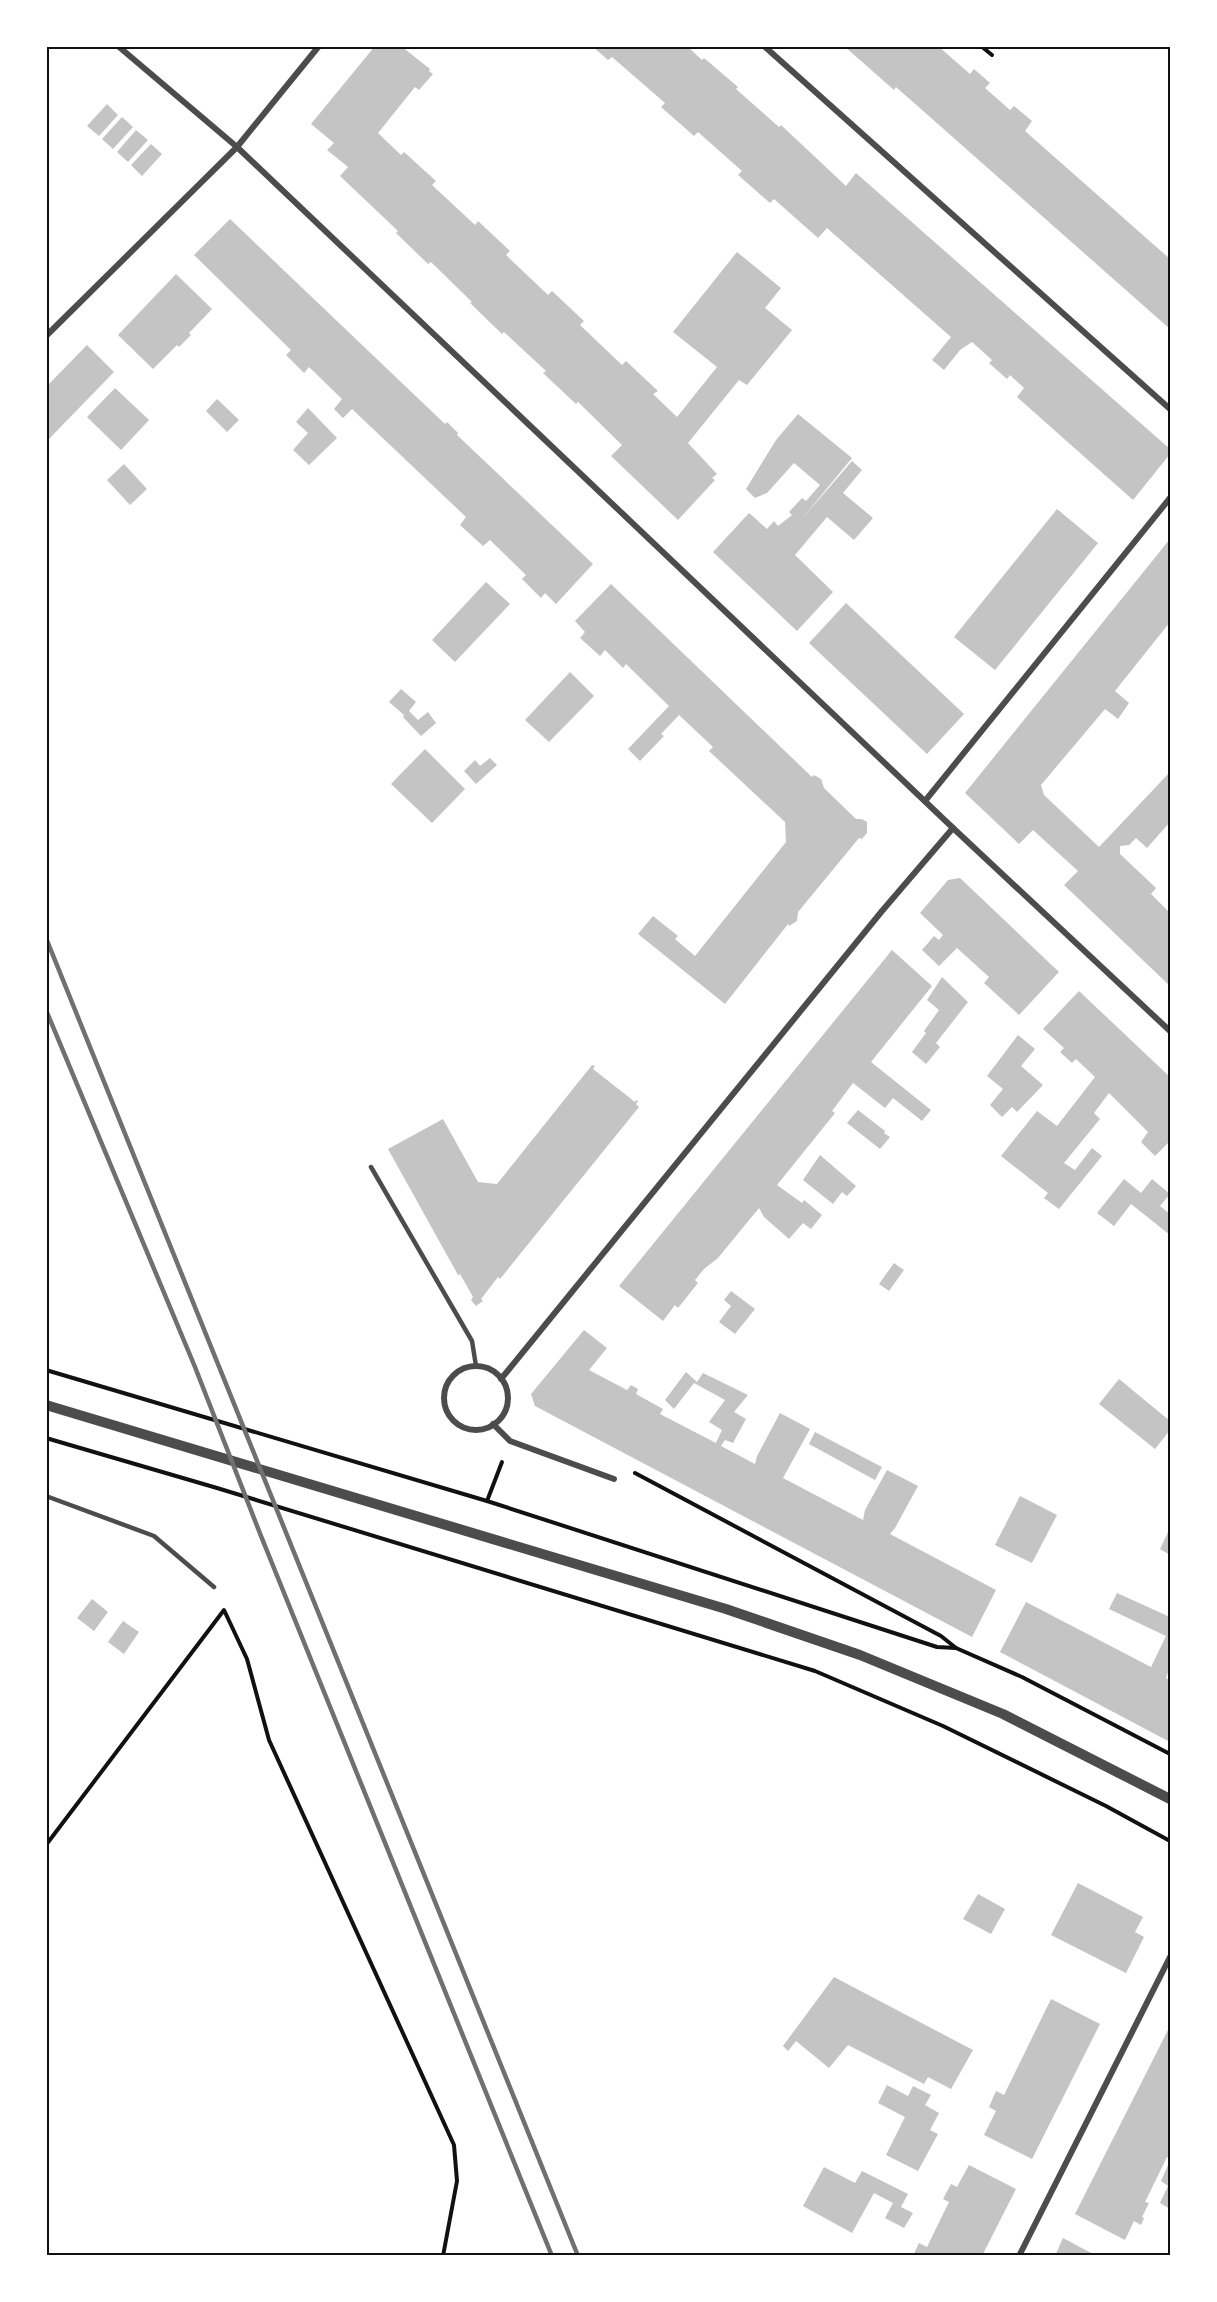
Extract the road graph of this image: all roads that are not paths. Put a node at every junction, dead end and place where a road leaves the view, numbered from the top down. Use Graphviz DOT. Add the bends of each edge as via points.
graph roads {
  1 [pos="118,46"];
  2 [pos="319,46"];
  3 [pos="764,46"];
  4 [pos="237,147"];
  5 [pos="46,336"];
  6 [pos="1170,409"];
  7 [pos="1170,498"];
  8 [pos="925,801"];
  9 [pos="953,828"];
  10 [pos="1170,1031"];
  11 [pos="371,1167"];
  12 [pos="476,1366"];
  13 [pos="501,1378"];
  14 [pos="46,1405"];
  15 [pos="493,1424"];
  16 [pos="614,1479"];
  17 [pos="46,1496"];
  18 [pos="214,1587"];
  19 [pos="1170,1799"];
  20 [pos="1170,1957"];
  21 [pos="1018,2256"];
  1 -- 4 [label="street"];
  2 -- 4 [label="street"];
  3 -- 6 [label="street"];
  4 -- 5 [label="street"];
  4 -- 8 [label="street"];
  7 -- 8 [label="street"];
  8 -- 9 [label="street"];
  9 -- 10 [label="street"];
  9 -- 13 [label="street"];
  11 -- 12 [label="lane" via="468,1335"];
  12 -- 13 [label="street"];
  12 -- 15 [label="street" via="465,1367 448,1381 443,1401 453,1421 462,1427 483,1429"];
  13 -- 15 [label="street" via="508,1398 501,1418"];
  14 -- 19 [label="street" via="726,1609 860,1655 1003,1714"];
  15 -- 16 [label="street" via="510,1441"];
  17 -- 18 [label="lane" via="154,1536"];
  20 -- 21 [label="street"];
}
